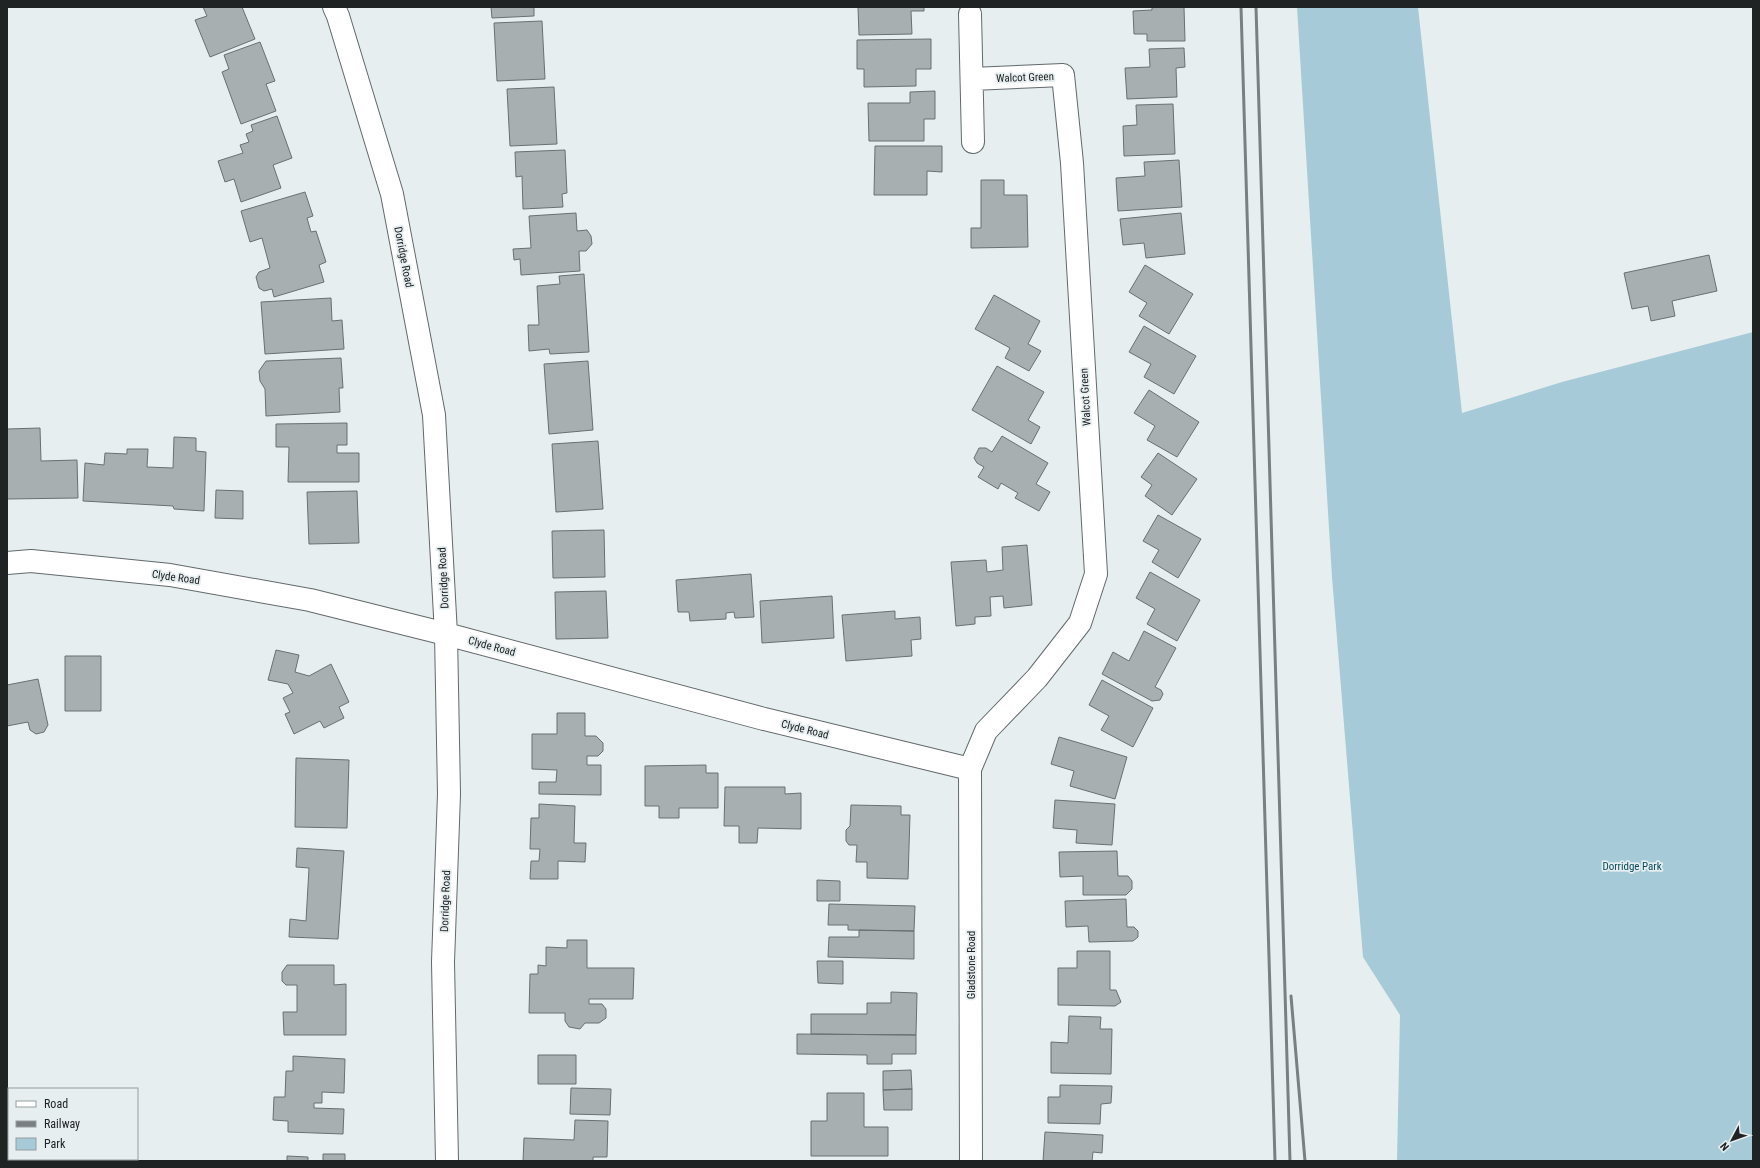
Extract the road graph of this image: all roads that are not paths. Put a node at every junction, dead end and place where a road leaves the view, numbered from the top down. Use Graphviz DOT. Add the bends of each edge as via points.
graph roads {
  1 [pos="334,7"];
  2 [pos="970,14"];
  3 [pos="972,79"];
  4 [pos="973,142"];
  5 [pos="7,563"];
  6 [pos="446,634"];
  7 [pos="970,769"];
  8 [pos="447,1161"];
  9 [pos="971,1161"];
  1 -- 6 [label="street, Dorridge Road" via="392,194 434,415"];
  2 -- 3 [label="street"];
  3 -- 4 [label="street"];
  3 -- 7 [label="street, Walcot Green" via="1063,75 1072,163 1096,574 1080,623 1038,678 986,731"];
  5 -- 6 [label="street, Clyde Road" via="31,561 170,575 310,600"];
  6 -- 7 [label="street, Clyde Road" via="764,719"];
  6 -- 8 [label="street, Dorridge Road" via="449,794 443,962"];
  7 -- 9 [label="street, Gladstone Road"];
}
